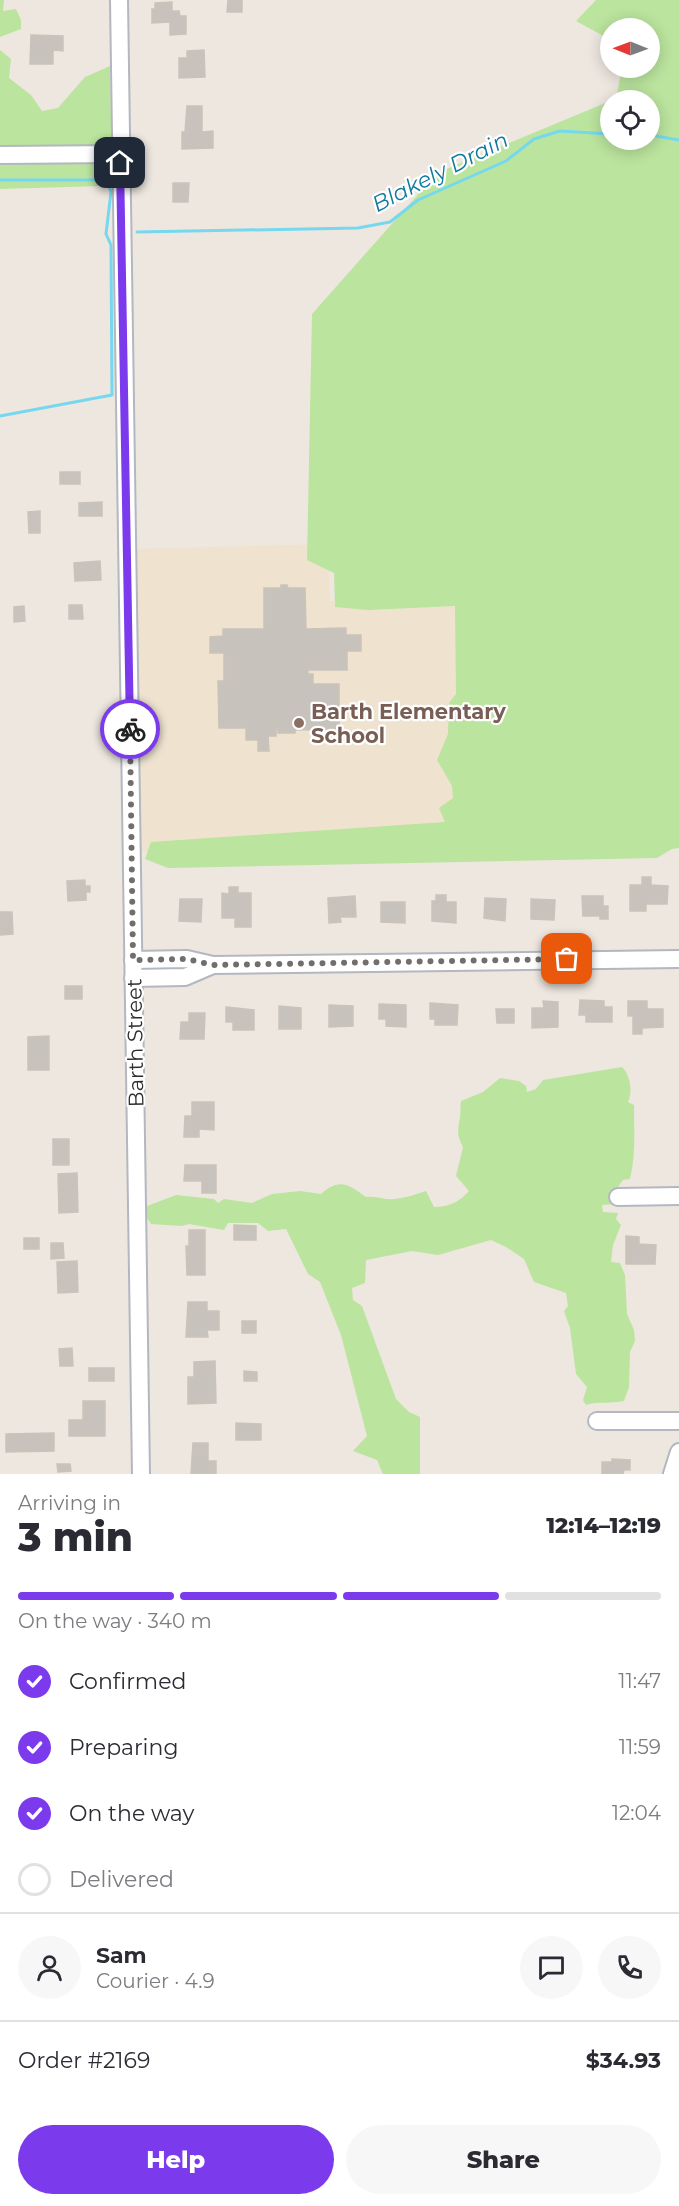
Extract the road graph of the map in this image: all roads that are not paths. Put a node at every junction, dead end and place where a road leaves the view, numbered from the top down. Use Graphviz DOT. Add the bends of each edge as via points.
graph roads {
  1 [pos="118,0"];
  2 [pos="120,154"];
  3 [pos="0,155"];
  4 [pos="679,959"];
  5 [pos="133,960"];
  6 [pos="213,965"];
  7 [pos="134,978"];
  8 [pos="679,1196"];
  9 [pos="618,1197"];
  10 [pos="679,1420"];
  11 [pos="597,1421"];
  12 [pos="679,1452"];
  13 [pos="141,1474"];
  14 [pos="672,1474"];
  1 -- 2 [label="street, Barth Street"];
  2 -- 3 [label="street"];
  2 -- 5 [label="street, Barth Street"];
  4 -- 6 [label="street"];
  5 -- 6 [label="street" via="187,959"];
  5 -- 7 [label="street, Barth Street"];
  6 -- 7 [label="street" via="185,977"];
  7 -- 13 [label="street, Barth Street"];
  8 -- 9 [label="street"];
  10 -- 11 [label="street"];
  12 -- 14 [label="street"];
}
